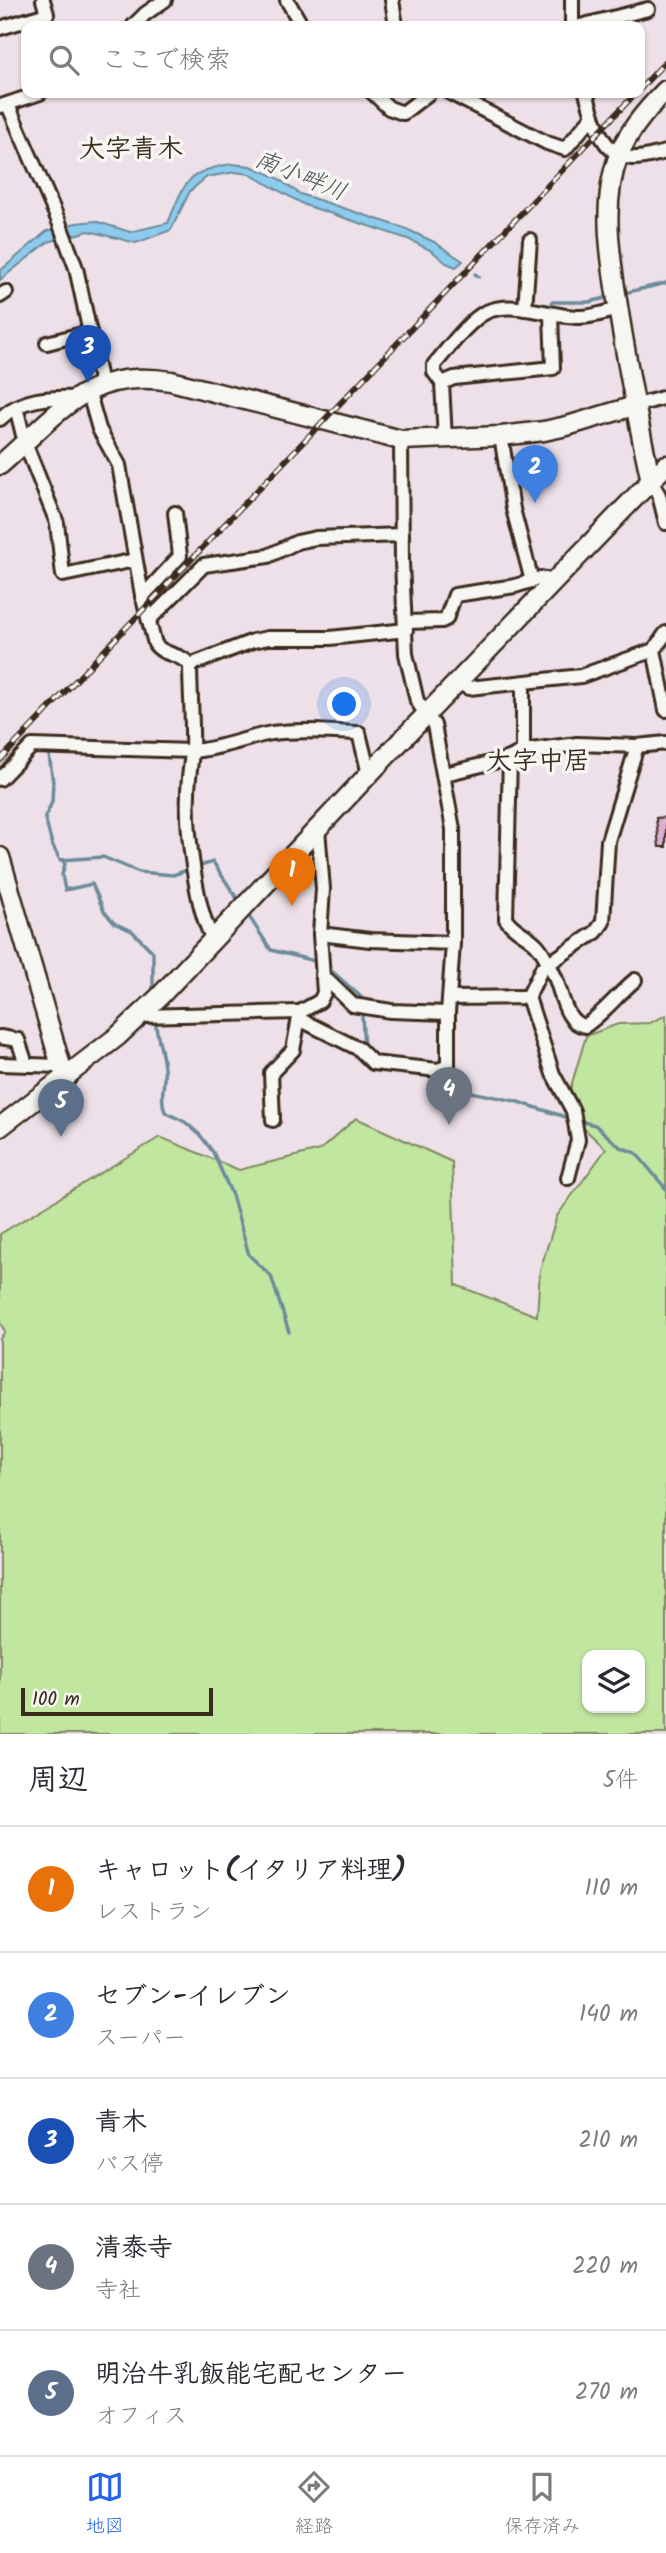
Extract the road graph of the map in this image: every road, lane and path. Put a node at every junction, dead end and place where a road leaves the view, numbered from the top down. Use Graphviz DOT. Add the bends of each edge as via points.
graph roads {
  1 [pos="43,0"];
  2 [pos="165,0"];
  3 [pos="288,0"];
  4 [pos="392,0"];
  5 [pos="572,0"];
  6 [pos="648,9"];
  7 [pos="35,21"];
  8 [pos="138,21"];
  9 [pos="299,21"];
  10 [pos="395,21"];
  11 [pos="572,21"];
  12 [pos="609,21"];
  13 [pos="21,25"];
  14 [pos="0,28"];
  15 [pos="666,90"];
  16 [pos="26,98"];
  17 [pos="379,98"];
  18 [pos="422,98"];
  19 [pos="460,98"];
  20 [pos="588,98"];
  21 [pos="4,106"];
  22 [pos="593,116"];
  23 [pos="666,152"];
  24 [pos="619,154"];
  25 [pos="530,240"];
  26 [pos="617,298"];
  27 [pos="525,309"];
  28 [pos="551,315"];
  29 [pos="90,332"];
  30 [pos="47,343"];
  31 [pos="442,383"];
  32 [pos="89,390"];
  33 [pos="666,397"];
  34 [pos="634,406"];
  35 [pos="16,407"];
  36 [pos="0,419"];
  37 [pos="500,436"];
  38 [pos="445,439"];
  39 [pos="401,440"];
  40 [pos="25,443"];
  41 [pos="0,465"];
  42 [pos="666,465"];
  43 [pos="651,481"];
  44 [pos="175,513"];
  45 [pos="666,523"];
  46 [pos="402,536"];
  47 [pos="135,560"];
  48 [pos="532,581"];
  49 [pos="555,581"];
  50 [pos="142,597"];
  51 [pos="149,620"];
  52 [pos="405,626"];
  53 [pos="666,633"];
  54 [pos="654,650"];
  55 [pos="190,665"];
  56 [pos="458,683"];
  57 [pos="523,684"];
  58 [pos="666,710"];
  59 [pos="426,714"];
  60 [pos="666,743"];
  61 [pos="638,746"];
  62 [pos="192,751"];
  63 [pos="523,751"];
  64 [pos="510,758"];
  65 [pos="369,774"];
  66 [pos="444,774"];
  67 [pos="0,779"];
  68 [pos="318,829"];
  69 [pos="0,857"];
  70 [pos="320,934"];
  71 [pos="214,940"];
  72 [pos="453,943"];
  73 [pos="549,963"];
  74 [pos="322,975"];
  75 [pos="635,980"];
  76 [pos="528,997"];
  77 [pos="450,998"];
  78 [pos="448,1013"];
  79 [pos="139,1016"];
  80 [pos="300,1016"];
  81 [pos="0,1037"];
  82 [pos="0,1064"];
  83 [pos="26,1064"];
  84 [pos="64,1072"];
  85 [pos="273,1120"];
  86 [pos="0,1127"];
  87 [pos="568,1178"];
  1 -- 7 [label="street" via="47,14"];
  2 -- 8 [label="street"];
  3 -- 9 [label="street"];
  4 -- 10 [label="street"];
  5 -- 11 [label="street"];
  6 -- 12 [label="street"];
  13 -- 14 [label="street"];
  15 -- 24 [label="street"];
  16 -- 21 [label="street"];
  17 -- 18 [label="street" via="403,113"];
  19 -- 22 [label="street" via="565,149"];
  20 -- 22 [label="street"];
  21 -- 29 [label="street" via="60,222 82,289"];
  22 -- 24 [label="street" via="606,146"];
  23 -- 24 [label="street" via="634,158"];
  24 -- 26 [label="street" via="609,214"];
  25 -- 27 [label="street"];
  26 -- 28 [label="street" via="584,317"];
  26 -- 34 [label="street"];
  27 -- 28 [label="street"];
  27 -- 31 [label="street" via="488,311 478,317 433,365"];
  28 -- 31 [label="street" via="553,368"];
  29 -- 30 [label="street"];
  29 -- 32 [label="street"];
  31 -- 38 [label="street"];
  32 -- 35 [label="street"];
  32 -- 39 [label="street" via="135,378 172,381"];
  32 -- 40 [label="street"];
  32 -- 47 [label="street" via="99,429 119,465"];
  33 -- 34 [label="street"];
  34 -- 37 [label="street" via="567,426"];
  34 -- 43 [label="street"];
  35 -- 36 [label="street"];
  35 -- 40 [label="street"];
  37 -- 38 [label="street"];
  37 -- 48 [label="street"];
  38 -- 39 [label="street"];
  39 -- 46 [label="street"];
  40 -- 41 [label="street"];
  40 -- 47 [label="street" via="57,523 63,575"];
  42 -- 43 [label="street"];
  43 -- 45 [label="street"];
  43 -- 49 [label="street"];
  44 -- 50 [label="street" via="180,556"];
  46 -- 51 [label="street" via="316,538 268,556 204,565"];
  46 -- 52 [label="street"];
  47 -- 50 [label="street"];
  48 -- 49 [label="street"];
  48 -- 52 [label="street" via="455,595 446,619"];
  49 -- 56 [label="street"];
  50 -- 51 [label="street"];
  51 -- 55 [label="street" via="159,650"];
  52 -- 55 [label="street" via="330,638 268,638"];
  52 -- 59 [label="street" via="417,701"];
  53 -- 54 [label="street"];
  54 -- 57 [label="street" via="581,676"];
  54 -- 58 [label="street"];
  55 -- 62 [label="street"];
  56 -- 57 [label="street" via="469,688"];
  56 -- 59 [label="street"];
  57 -- 63 [label="street"];
  59 -- 65 [label="street"];
  59 -- 66 [label="street" via="434,725"];
  60 -- 61 [label="street"];
  61 -- 63 [label="street" via="577,744"];
  61 -- 73 [label="street" via="608,841 603,922 596,932"];
  62 -- 65 [label="street" via="217,749 271,733 359,733"];
  62 -- 67 [label="street" via="32,746"];
  62 -- 71 [label="street" via="187,796 194,869 201,914"];
  63 -- 64 [label="street"];
  64 -- 66 [label="street"];
  64 -- 73 [label="street" via="506,919 535,943"];
  65 -- 68 [label="street"];
  66 -- 72 [label="street" via="453,829"];
  68 -- 70 [label="street" via="323,889"];
  68 -- 71 [label="street"];
  69 -- 84 [label="street"];
  70 -- 72 [label="street"];
  70 -- 74 [label="street"];
  71 -- 79 [label="street"];
  72 -- 77 [label="street"];
  73 -- 75 [label="street" via="572,1021 580,1026 601,1016"];
  73 -- 76 [label="street" via="538,974"];
  74 -- 78 [label="street" via="353,1005"];
  74 -- 80 [label="street" via="320,1001"];
  76 -- 77 [label="street"];
  76 -- 87 [label="street" via="554,1074 575,1118 578,1140"];
  77 -- 78 [label="street"];
  78 -- 80 [label="street" via="448,1066 438,1070 373,1063 359,1049"];
  79 -- 80 [label="street"];
  79 -- 84 [label="street"];
  80 -- 85 [label="street" via="293,1050 271,1073"];
  81 -- 83 [label="street" via="18,1040"];
  82 -- 83 [label="street"];
  83 -- 84 [label="street"];
  84 -- 86 [label="street"];
}
